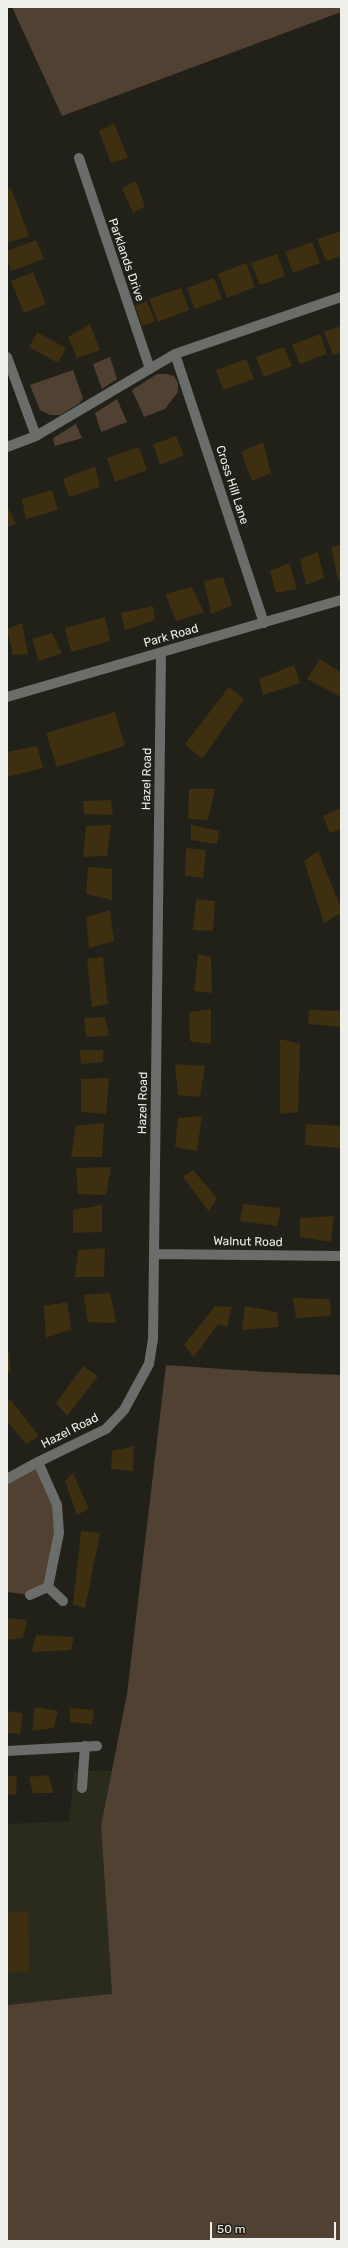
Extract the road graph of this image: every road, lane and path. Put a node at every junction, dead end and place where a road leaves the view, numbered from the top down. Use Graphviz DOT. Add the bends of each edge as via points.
graph roads {
  1 [pos="78,158"];
  2 [pos="341,297"];
  3 [pos="175,354"];
  4 [pos="7,357"];
  5 [pos="150,369"];
  6 [pos="36,436"];
  7 [pos="7,447"];
  8 [pos="341,600"];
  9 [pos="264,623"];
  10 [pos="161,653"];
  11 [pos="7,697"];
  12 [pos="154,1254"];
  13 [pos="341,1256"];
  14 [pos="38,1462"];
  15 [pos="7,1479"];
  16 [pos="48,1587"];
  17 [pos="30,1595"];
  18 [pos="63,1601"];
  19 [pos="85,1746"];
  20 [pos="97,1746"];
  21 [pos="7,1751"];
  22 [pos="82,1788"];
  1 -- 5 [label="street, Parklands Drive"];
  2 -- 3 [label="street"];
  3 -- 5 [label="street"];
  3 -- 9 [label="street, Cross Hill Lane"];
  4 -- 6 [label="street"];
  5 -- 6 [label="street"];
  6 -- 7 [label="street"];
  8 -- 9 [label="street, Park Road"];
  9 -- 10 [label="street, Park Road"];
  10 -- 11 [label="street, Park Road"];
  10 -- 12 [label="street, Hazel Road"];
  12 -- 13 [label="street, Walnut Road"];
  12 -- 14 [label="street, Hazel Road" via="153,1339 149,1364 138,1387 124,1410 106,1429"];
  14 -- 15 [label="street, Hazel Road"];
  14 -- 16 [label="street" via="57,1505 59,1533"];
  16 -- 17 [label="street"];
  16 -- 18 [label="street"];
  19 -- 20 [label="street"];
  19 -- 21 [label="street"];
  19 -- 22 [label="street"];
}
